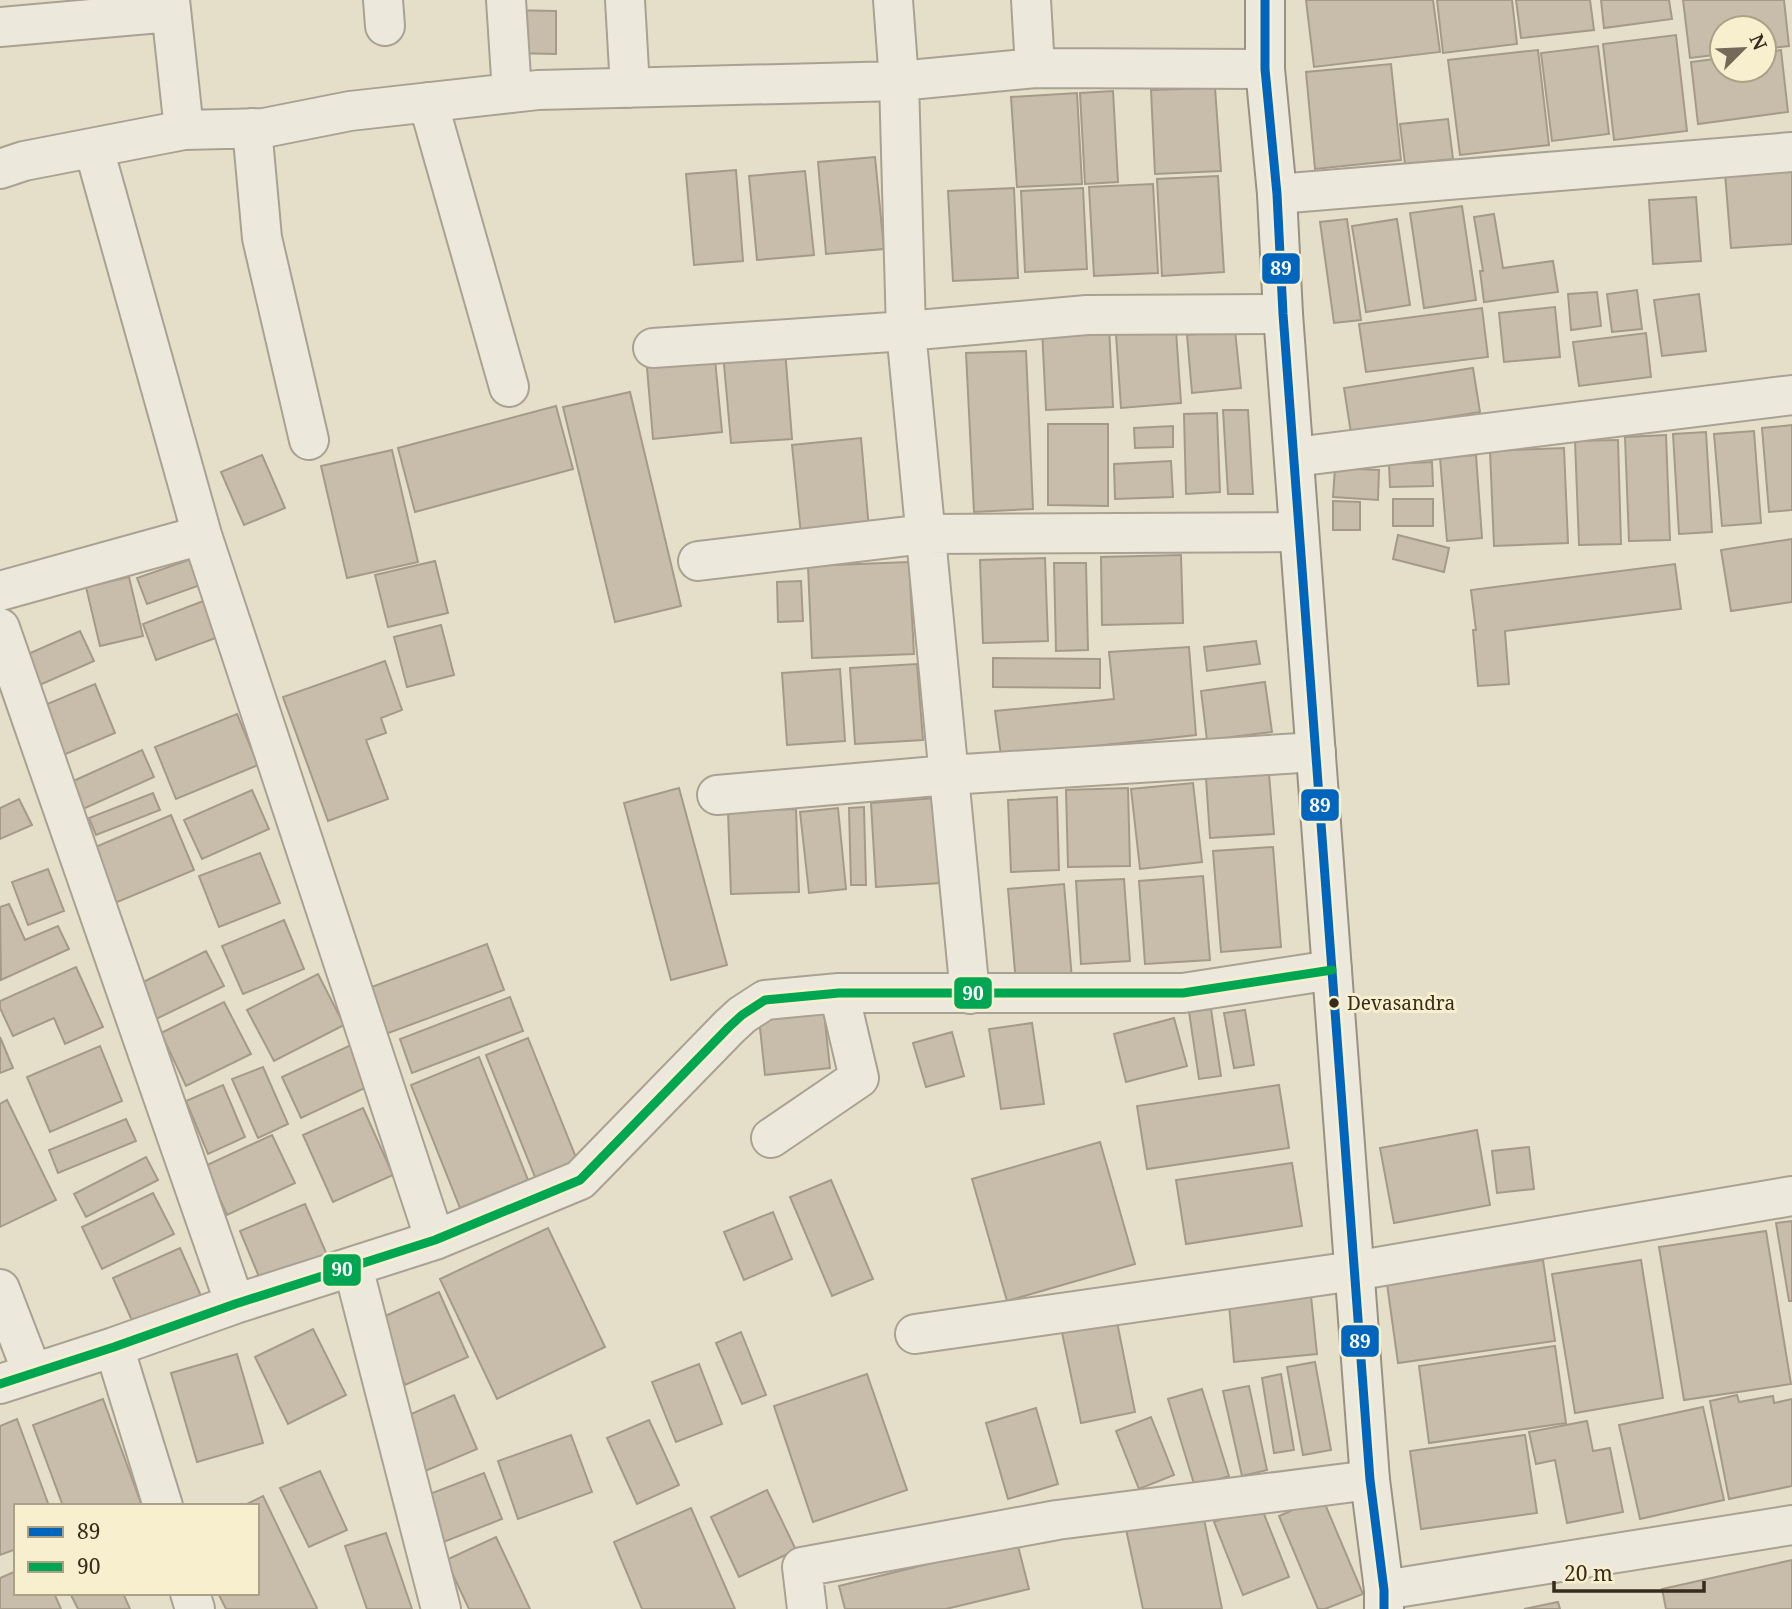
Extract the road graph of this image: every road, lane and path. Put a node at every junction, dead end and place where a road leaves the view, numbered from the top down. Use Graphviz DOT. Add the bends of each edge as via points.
graph roads {
  1 [pos="506,0"];
  2 [pos="625,0"];
  3 [pos="893,0"];
  4 [pos="1031,0"];
  5 [pos="1265,0"];
  6 [pos="171,6"];
  7 [pos="0,27"];
  8 [pos="1035,68"];
  9 [pos="1265,69"];
  10 [pos="899,81"];
  11 [pos="630,88"];
  12 [pos="512,93"];
  13 [pos="428,102"];
  14 [pos="252,128"];
  15 [pos="184,130"];
  16 [pos="93,149"];
  17 [pos="1792,152"];
  18 [pos="0,170"];
  19 [pos="1276,194"];
  20 [pos="1283,314"];
  21 [pos="906,331"];
  22 [pos="653,348"];
  23 [pos="509,387"];
  24 [pos="1792,395"];
  25 [pos="309,440"];
  26 [pos="1295,457"];
  27 [pos="1299,532"];
  28 [pos="925,534"];
  29 [pos="202,535"];
  30 [pos="698,561"];
  31 [pos="0,591"];
  32 [pos="0,628"];
  33 [pos="1316,752"];
  34 [pos="948,775"];
  35 [pos="717,795"];
  36 [pos="1332,970"];
  37 [pos="839,993"];
  38 [pos="970,995"];
  39 [pos="771,1138"];
  40 [pos="1792,1196"];
  41 [pos="435,1240"];
  42 [pos="353,1267"];
  43 [pos="1354,1271"];
  44 [pos="0,1289"];
  45 [pos="235,1304"];
  46 [pos="915,1335"];
  47 [pos="114,1347"];
  48 [pos="16,1378"];
  49 [pos="1370,1480"];
  50 [pos="162,1504"];
  51 [pos="1792,1525"];
  52 [pos="1384,1600"];
  53 [pos="441,1609"];
  54 [pos="807,1609"];
  1 -- 12 [label="street"];
  2 -- 11 [label="street"];
  3 -- 10 [label="street"];
  4 -- 8 [label="street"];
  5 -- 9 [label="street"];
  6 -- 7 [label="street"];
  6 -- 15 [label="street"];
  8 -- 9 [label="street"];
  8 -- 10 [label="street"];
  9 -- 19 [label="street"];
  10 -- 11 [label="street"];
  10 -- 21 [label="street"];
  11 -- 12 [label="street"];
  12 -- 13 [label="street"];
  13 -- 14 [label="street"];
  13 -- 23 [label="street"];
  14 -- 15 [label="street"];
  14 -- 25 [label="street" via="262,238"];
  15 -- 16 [label="street"];
  16 -- 18 [label="street"];
  16 -- 29 [label="street"];
  17 -- 19 [label="street"];
  19 -- 20 [label="street"];
  20 -- 21 [label="street" via="1087,316"];
  20 -- 26 [label="street"];
  21 -- 22 [label="street"];
  21 -- 28 [label="street"];
  24 -- 26 [label="street"];
  26 -- 27 [label="street"];
  27 -- 28 [label="street"];
  27 -- 33 [label="street"];
  28 -- 30 [label="street"];
  28 -- 34 [label="street"];
  29 -- 31 [label="street"];
  29 -- 41 [label="street"];
  32 -- 45 [label="street"];
  33 -- 34 [label="street"];
  33 -- 36 [label="street"];
  34 -- 35 [label="street"];
  34 -- 38 [label="street"];
  36 -- 38 [label="street" via="1184,993"];
  36 -- 43 [label="street"];
  37 -- 38 [label="street"];
  37 -- 39 [label="street" via="859,1078"];
  37 -- 41 [label="street" via="765,1000 729,1027 580,1180"];
  40 -- 43 [label="street"];
  41 -- 42 [label="street"];
  42 -- 45 [label="street"];
  42 -- 53 [label="street"];
  43 -- 46 [label="street"];
  43 -- 49 [label="street"];
  44 -- 48 [label="street"];
  45 -- 47 [label="street"];
  47 -- 48 [label="street"];
  47 -- 50 [label="street"];
  49 -- 52 [label="street"];
  49 -- 54 [label="street" via="1057,1520 802,1567"];
  51 -- 52 [label="street"];
}
